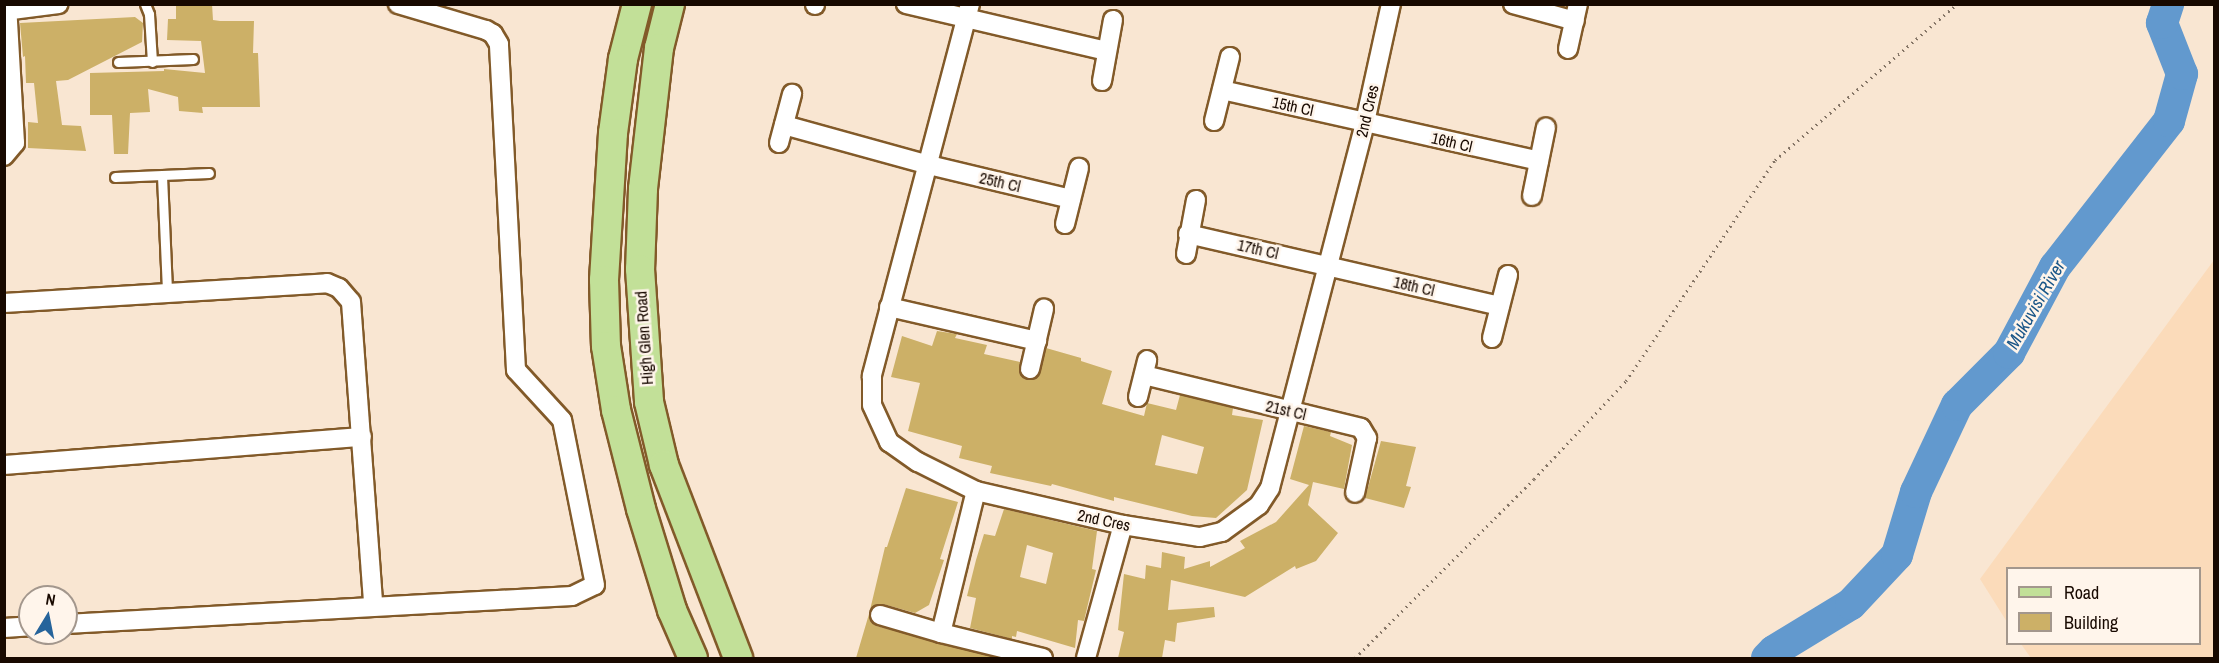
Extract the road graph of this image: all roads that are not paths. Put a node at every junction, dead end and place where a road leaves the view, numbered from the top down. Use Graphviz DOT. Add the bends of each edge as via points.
graph roads {
  1 [pos="59,4"];
  2 [pos="145,4"];
  3 [pos="398,4"];
  4 [pos="637,4"];
  5 [pos="670,4"];
  6 [pos="906,4"];
  7 [pos="1391,4"];
  8 [pos="1513,4"];
  9 [pos="6,9"];
  10 [pos="968,12"];
  11 [pos="1577,13"];
  12 [pos="1113,20"];
  13 [pos="1568,48"];
  14 [pos="1107,51"];
  15 [pos="1230,57"];
  16 [pos="194,59"];
  17 [pos="118,62"];
  18 [pos="152,62"];
  19 [pos="1102,81"];
  20 [pos="1222,90"];
  21 [pos="792,94"];
  22 [pos="1214,122"];
  23 [pos="1365,122"];
  24 [pos="784,125"];
  25 [pos="1546,127"];
  26 [pos="779,143"];
  27 [pos="4,156"];
  28 [pos="1539,161"];
  29 [pos="929,165"];
  30 [pos="1079,168"];
  31 [pos="208,173"];
  32 [pos="162,176"];
  33 [pos="115,177"];
  34 [pos="1532,196"];
  35 [pos="1071,199"];
  36 [pos="1196,200"];
  37 [pos="1065,224"];
  38 [pos="1188,234"];
  39 [pos="1186,254"];
  40 [pos="1328,266"];
  41 [pos="1508,275"];
  42 [pos="167,291"];
  43 [pos="4,303"];
  44 [pos="1500,306"];
  45 [pos="889,307"];
  46 [pos="1044,309"];
  47 [pos="1492,338"];
  48 [pos="1037,341"];
  49 [pos="1030,369"];
  50 [pos="1138,397"];
  51 [pos="1290,411"];
  52 [pos="362,437"];
  53 [pos="4,465"];
  54 [pos="976,491"];
  55 [pos="1355,493"];
  56 [pos="1123,525"];
  57 [pos="373,605"];
  58 [pos="880,615"];
  59 [pos="78,623"];
  60 [pos="941,633"];
  61 [pos="693,658"];
  62 [pos="738,658"];
  63 [pos="1043,658"];
  64 [pos="1086,658"];
  1 -- 9 [label="street"];
  2 -- 18 [label="lane"];
  3 -- 57 [label="street" via="486,30 499,44 516,370 562,420 595,585 572,596"];
  4 -- 61 [label="main road" via="623,59 613,134 604,280 606,346 616,410 640,509 672,610"];
  5 -- 62 [label="main road, High Glen Road" via="659,48 643,189 640,269 649,402 664,465"];
  6 -- 10 [label="street"];
  7 -- 23 [label="street, 2nd Cres"];
  8 -- 11 [label="street"];
  9 -- 27 [label="street" via="15,143"];
  10 -- 14 [label="street"];
  10 -- 29 [label="street, 2nd Cres"];
  11 -- 13 [label="street"];
  12 -- 14 [label="street"];
  14 -- 19 [label="street"];
  15 -- 20 [label="street"];
  16 -- 18 [label="lane"];
  17 -- 18 [label="lane"];
  20 -- 22 [label="street"];
  20 -- 23 [label="street, 15th Cl"];
  21 -- 24 [label="street"];
  23 -- 28 [label="street, 16th Cl"];
  23 -- 40 [label="street, 2nd Cres"];
  24 -- 26 [label="street"];
  24 -- 29 [label="street, 25th Cl"];
  25 -- 28 [label="street"];
  28 -- 34 [label="street"];
  29 -- 35 [label="street, 25th Cl"];
  29 -- 45 [label="street, 2nd Cres"];
  30 -- 35 [label="street"];
  31 -- 32 [label="lane"];
  32 -- 33 [label="lane"];
  32 -- 42 [label="lane"];
  35 -- 37 [label="street"];
  36 -- 38 [label="street"];
  38 -- 39 [label="street"];
  38 -- 40 [label="street, 17th Cl"];
  40 -- 44 [label="street, 18th Cl"];
  40 -- 51 [label="street, 2nd Cres"];
  41 -- 44 [label="street"];
  42 -- 43 [label="street"];
  42 -- 52 [label="street" via="327,283 339,288 351,302"];
  44 -- 47 [label="street"];
  45 -- 48 [label="street"];
  45 -- 54 [label="street, 2nd Cres" via="872,375 872,405 889,441 918,462"];
  46 -- 48 [label="street"];
  48 -- 49 [label="street"];
  50 -- 51 [label="street, 21st Cl" via="1146,368"];
  51 -- 55 [label="street, 21st Cl" via="1365,432"];
  51 -- 56 [label="street, 2nd Cres" via="1270,488 1259,505 1222,532 1200,537"];
  52 -- 53 [label="street"];
  52 -- 57 [label="street"];
  54 -- 56 [label="street, 2nd Cres"];
  54 -- 60 [label="street"];
  56 -- 64 [label="street"];
  57 -- 59 [label="street"];
  58 -- 60 [label="street"];
  60 -- 63 [label="street"];
}
